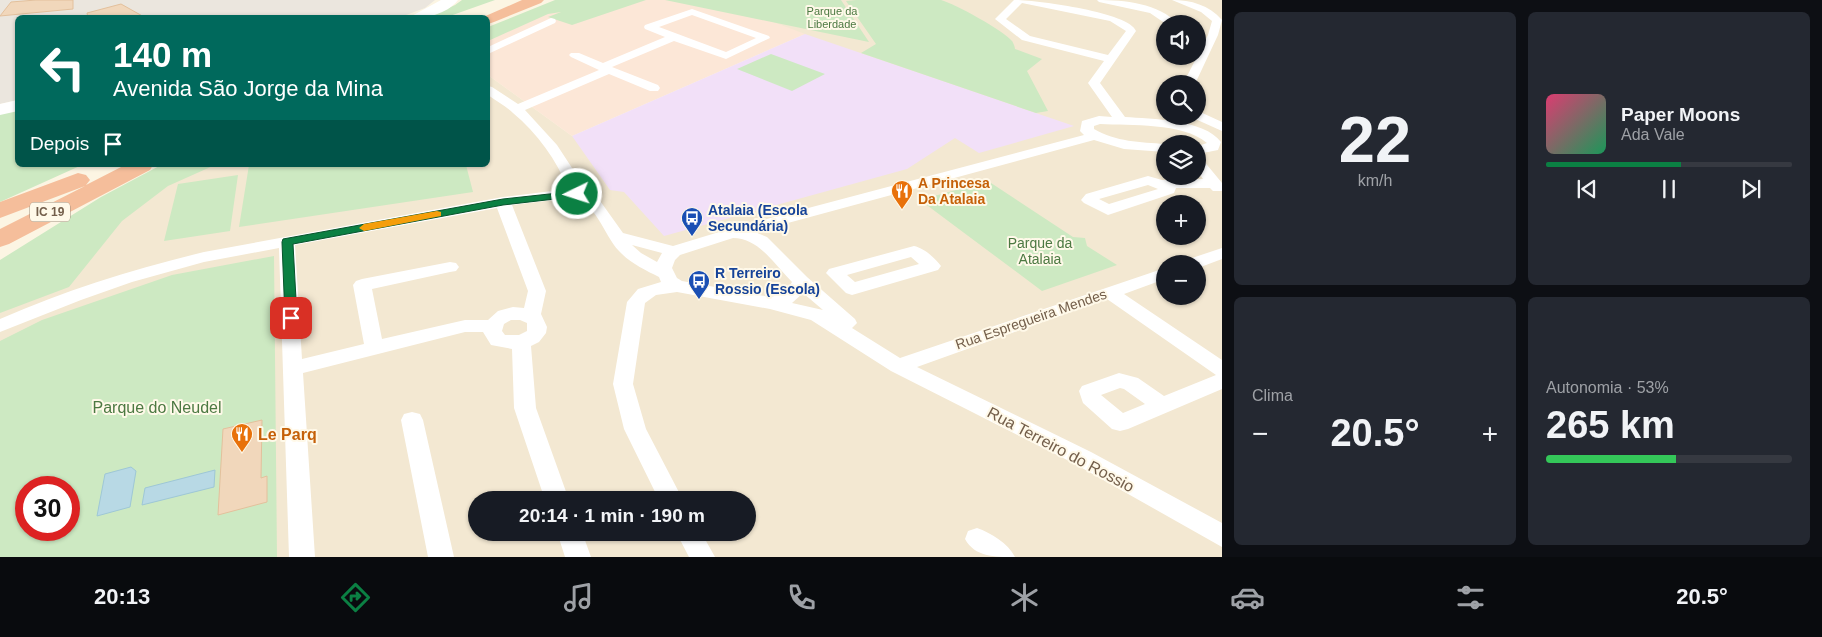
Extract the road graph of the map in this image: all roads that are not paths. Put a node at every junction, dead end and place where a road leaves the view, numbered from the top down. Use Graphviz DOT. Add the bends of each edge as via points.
graph roads {
  1 [pos="451,0"];
  2 [pos="536,0"];
  3 [pos="1020,0"];
  4 [pos="1102,0"];
  5 [pos="1177,0"];
  6 [pos="508,1"];
  7 [pos="422,15"];
  8 [pos="484,15"];
  9 [pos="485,15"];
  10 [pos="1159,15"];
  11 [pos="551,21"];
  12 [pos="674,37"];
  13 [pos="490,50"];
  14 [pos="575,55"];
  15 [pos="1111,59"];
  16 [pos="606,68"];
  17 [pos="1193,75"];
  18 [pos="654,88"];
  19 [pos="490,91"];
  20 [pos="15,106"];
  21 [pos="516,109"];
  22 [pos="0,110"];
  23 [pos="1206,119"];
  24 [pos="1122,122"];
  25 [pos="1199,125"];
  26 [pos="1222,127"];
  27 [pos="1094,136"];
  28 [pos="1211,136"];
  29 [pos="1156,147"];
  30 [pos="1206,148"];
  31 [pos="134,167"];
  32 [pos="1206,173"];
  33 [pos="101,175"];
  34 [pos="1175,185"];
  35 [pos="1218,188"];
  36 [pos="577,194"];
  37 [pos="503,202"];
  38 [pos="0,211"];
  39 [pos="785,219"];
  40 [pos="0,222"];
  41 [pos="732,233"];
  42 [pos="618,237"];
  43 [pos="0,239"];
  44 [pos="761,240"];
  45 [pos="287,242"];
  46 [pos="674,251"];
  47 [pos="0,253"];
  48 [pos="1222,254"];
  49 [pos="1206,259"];
  50 [pos="450,267"];
  51 [pos="1156,276"];
  52 [pos="671,280"];
  53 [pos="844,282"];
  54 [pos="806,286"];
  55 [pos="1109,292"];
  56 [pos="770,303"];
  57 [pos="531,316"];
  58 [pos="0,326"];
  59 [pos="493,326"];
  60 [pos="521,343"];
  61 [pos="374,348"];
  62 [pos="898,366"];
  63 [pos="294,368"];
  64 [pos="1222,370"];
  65 [pos="1222,381"];
  66 [pos="1162,406"];
  67 [pos="412,420"];
  68 [pos="554,491"];
  69 [pos="666,491"];
  70 [pos="1222,536"];
  71 [pos="977,539"];
  72 [pos="572,541"];
  73 [pos="693,541"];
  74 [pos="302,557"];
  75 [pos="442,557"];
  76 [pos="578,557"];
  77 [pos="702,557"];
  78 [pos="1002,557"];
  1 -- 7 [label="street"];
  2 -- 9 [label="highway"];
  3 -- 15 [label="street" via="1000,19 1026,38"];
  3 -- 15 [label="street" via="1113,19 1126,25 1131,31"];
  4 -- 10 [label="street"];
  5 -- 17 [label="street" via="1198,7 1215,18 1217,24 1209,34"];
  6 -- 8 [label="highway"];
  11 -- 13 [label="street"];
  12 -- 12 [label="street" via="649,27 692,12 765,38 726,56"];
  12 -- 16 [label="street"];
  14 -- 16 [label="street"];
  15 -- 24 [label="street" via="1094,83"];
  16 -- 18 [label="street"];
  16 -- 21 [label="street"];
  19 -- 21 [label="street"];
  20 -- 22 [label="street"];
  21 -- 36 [label="street" via="544,138 573,180"];
  23 -- 26 [label="street"];
  24 -- 27 [label="street" via="1099,120 1087,124 1087,131"];
  24 -- 28 [label="street" via="1179,126"];
  25 -- 28 [label="street"];
  27 -- 29 [label="street" via="1116,144"];
  27 -- 39 [label="street"];
  28 -- 30 [label="street" via="1213,147"];
  31 -- 33 [label="highway, IC 19"];
  32 -- 35 [label="street"];
  33 -- 38 [label="highway"];
  33 -- 40 [label="highway, IC 19"];
  33 -- 43 [label="highway, IC 19"];
  33 -- 47 [label="highway"];
  34 -- 35 [label="street"];
  36 -- 37 [label="street"];
  36 -- 42 [label="street" via="593,201"];
  37 -- 45 [label="street"];
  37 -- 57 [label="street" via="537,291"];
  39 -- 41 [label="street"];
  39 -- 44 [label="street" via="766,232"];
  41 -- 44 [label="street" via="744,233"];
  41 -- 46 [label="street"];
  42 -- 46 [label="street"];
  42 -- 52 [label="street" via="635,257"];
  44 -- 54 [label="street, Rua Terreiro do Rossio"];
  45 -- 58 [label="street" via="159,268 42,307"];
  45 -- 63 [label="street"];
  46 -- 52 [label="street" via="663,268"];
  48 -- 49 [label="street"];
  50 -- 61 [label="street" via="362,285"];
  51 -- 55 [label="street, Rua Espregueira Mendes"];
  52 -- 56 [label="street, Rua Terreiro do Rossio"];
  52 -- 69 [label="street" via="641,295 636,302 623,384 635,429"];
  53 -- 54 [label="street"];
  54 -- 56 [label="street" via="798,288 782,301"];
  54 -- 62 [label="street, Rua Terreiro do Rossio"];
  55 -- 62 [label="street, Rua Espregueira Mendes"];
  55 -- 64 [label="street"];
  56 -- 62 [label="street, Rua Terreiro do Rossio" via="817,315"];
  57 -- 59 [label="street" via="509,314 496,320"];
  57 -- 60 [label="street" via="537,324 536,333"];
  59 -- 60 [label="street" via="492,331 498,340"];
  59 -- 61 [label="street" via="465,326"];
  60 -- 68 [label="street" via="525,408"];
  61 -- 63 [label="street"];
  62 -- 70 [label="street, Rua Terreiro do Rossio" via="1083,458"];
  63 -- 74 [label="street"];
  65 -- 66 [label="street"];
  66 -- 66 [label="street" via="1120,423 1090,397 1090,391 1119,380 1131,383"];
  67 -- 75 [label="street"];
  71 -- 78 [label="street"];
  72 -- 76 [label="street"];
  73 -- 77 [label="street"];
}
